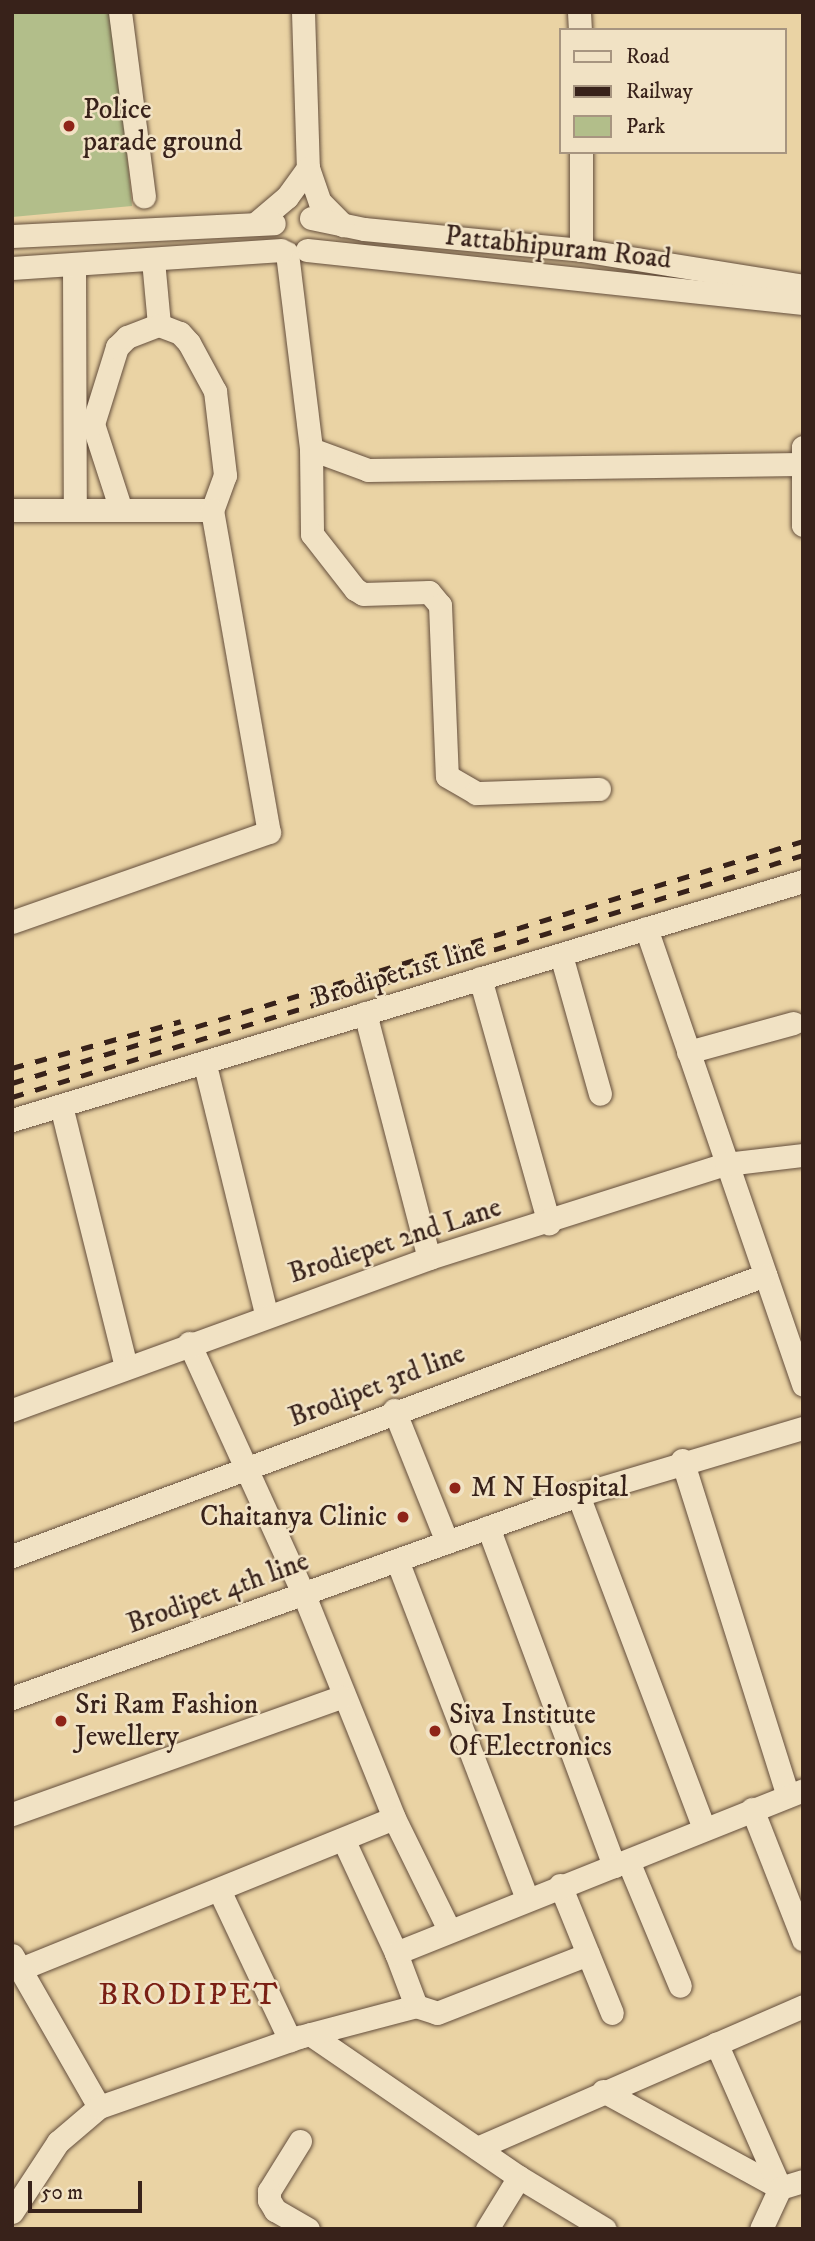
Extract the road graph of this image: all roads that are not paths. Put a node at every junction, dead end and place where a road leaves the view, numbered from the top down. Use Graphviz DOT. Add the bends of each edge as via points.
graph roads {
  1 [pos="120,12"];
  2 [pos="303,12"];
  3 [pos="580,154"];
  4 [pos="308,168"];
  5 [pos="144,196"];
  6 [pos="311,218"];
  7 [pos="265,224"];
  8 [pos="344,225"];
  9 [pos="12,236"];
  10 [pos="537,245"];
  11 [pos="581,250"];
  12 [pos="292,251"];
  13 [pos="153,260"];
  14 [pos="74,266"];
  15 [pos="12,268"];
  16 [pos="531,275"];
  17 [pos="803,286"];
  18 [pos="803,303"];
  19 [pos="159,325"];
  20 [pos="311,449"];
  21 [pos="801,456"];
  22 [pos="120,507"];
  23 [pos="12,510"];
  24 [pos="75,510"];
  25 [pos="212,510"];
  26 [pos="803,525"];
  27 [pos="599,789"];
  28 [pos="803,880"];
  29 [pos="12,922"];
  30 [pos="646,928"];
  31 [pos="561,955"];
  32 [pos="480,978"];
  33 [pos="365,1013"];
  34 [pos="793,1023"];
  35 [pos="688,1052"];
  36 [pos="205,1065"];
  37 [pos="600,1094"];
  38 [pos="61,1106"];
  39 [pos="12,1120"];
  40 [pos="803,1155"];
  41 [pos="726,1164"];
  42 [pos="548,1223"];
  43 [pos="429,1258"];
  44 [pos="765,1275"];
  45 [pos="266,1314"];
  46 [pos="189,1343"];
  47 [pos="126,1367"];
  48 [pos="803,1385"];
  49 [pos="12,1410"];
  50 [pos="394,1410"];
  51 [pos="803,1428"];
  52 [pos="682,1460"];
  53 [pos="246,1468"];
  54 [pos="578,1494"];
  55 [pos="488,1527"];
  56 [pos="447,1542"];
  57 [pos="12,1556"];
  58 [pos="397,1560"];
  59 [pos="304,1595"];
  60 [pos="341,1697"];
  61 [pos="12,1698"];
  62 [pos="795,1793"];
  63 [pos="752,1809"];
  64 [pos="12,1814"];
  65 [pos="394,1818"];
  66 [pos="704,1829"];
  67 [pos="344,1841"];
  68 [pos="621,1864"];
  69 [pos="560,1885"];
  70 [pos="220,1892"];
  71 [pos="527,1899"];
  72 [pos="449,1930"];
  73 [pos="803,1939"];
  74 [pos="396,1953"];
  75 [pos="588,1954"];
  76 [pos="16,1962"];
  77 [pos="680,1986"];
  78 [pos="415,2006"];
  79 [pos="803,2006"];
  80 [pos="612,2013"];
  81 [pos="300,2037"];
  82 [pos="716,2043"];
  83 [pos="603,2091"];
  84 [pos="99,2107"];
  85 [pos="300,2141"];
  86 [pos="477,2148"];
  87 [pos="519,2177"];
  88 [pos="803,2181"];
  89 [pos="780,2188"];
  90 [pos="12,2212"];
  91 [pos="308,2229"];
  92 [pos="487,2229"];
  93 [pos="605,2229"];
  94 [pos="761,2229"];
  1 -- 5 [label="street"];
  2 -- 4 [label="street"];
  3 -- 11 [label="street"];
  4 -- 7 [label="street"];
  4 -- 8 [label="street" via="320,202"];
  6 -- 7 [label="street, Pattabhipuram Road" via="291,211"];
  6 -- 8 [label="street, Pattabhipuram Road"];
  6 -- 12 [label="street" via="316,232"];
  7 -- 9 [label="street"];
  7 -- 12 [label="street" via="273,238"];
  8 -- 10 [label="street, Pattabhipuram Road"];
  10 -- 11 [label="street, Pattabhipuram Road"];
  10 -- 16 [label="street"];
  11 -- 17 [label="street, Pattabhipuram Road"];
  12 -- 13 [label="street, Pattabhipuram Road"];
  12 -- 16 [label="street, Pattabhipuram Road"];
  12 -- 20 [label="street"];
  13 -- 14 [label="street, Pattabhipuram Road"];
  13 -- 19 [label="street"];
  14 -- 15 [label="street, Pattabhipuram Road"];
  14 -- 24 [label="street"];
  16 -- 18 [label="street, Pattabhipuram Road"];
  19 -- 22 [label="street" via="127,337 117,346 93,424"];
  19 -- 25 [label="street" via="189,342 215,391 225,475"];
  20 -- 21 [label="street" via="368,470"];
  20 -- 27 [label="street" via="312,534 355,589 363,594 429,592 440,605 447,776 476,793"];
  21 -- 26 [label="street"];
  22 -- 24 [label="street"];
  22 -- 25 [label="street"];
  23 -- 24 [label="street"];
  25 -- 29 [label="street" via="269,832"];
  28 -- 30 [label="street, Brodipet 1st line"];
  30 -- 31 [label="street, Brodipet 1st line"];
  30 -- 35 [label="street"];
  31 -- 32 [label="street, Brodipet 1st line"];
  31 -- 37 [label="street"];
  32 -- 33 [label="street, Brodipet 1st line"];
  32 -- 42 [label="street"];
  33 -- 36 [label="street, Brodipet 1st line"];
  33 -- 43 [label="street"];
  34 -- 35 [label="street"];
  35 -- 41 [label="street"];
  36 -- 38 [label="street, Brodipet 1st line"];
  36 -- 45 [label="street"];
  38 -- 39 [label="street, Brodipet 1st line"];
  38 -- 47 [label="street"];
  40 -- 41 [label="street, Brodiepet 2nd Lane"];
  41 -- 42 [label="street, Brodiepet 2nd Lane"];
  41 -- 44 [label="street"];
  42 -- 43 [label="street, Brodiepet 2nd Lane"];
  43 -- 45 [label="street, Brodiepet 2nd Lane"];
  44 -- 48 [label="street"];
  44 -- 50 [label="street, Brodipet 3rd line"];
  45 -- 46 [label="street, Brodiepet 2nd Lane"];
  46 -- 47 [label="street, Brodiepet 2nd Lane"];
  46 -- 53 [label="street"];
  47 -- 49 [label="street, Brodiepet 2nd Lane"];
  50 -- 53 [label="street, Brodipet 3rd line"];
  50 -- 56 [label="street"];
  51 -- 52 [label="street, Brodipet 4th line"];
  52 -- 54 [label="street, Brodipet 4th line"];
  52 -- 62 [label="street"];
  53 -- 57 [label="street, Brodipet 3rd line"];
  53 -- 59 [label="street"];
  54 -- 55 [label="street, Brodipet 4th line"];
  54 -- 66 [label="street"];
  55 -- 56 [label="street, Brodipet 4th line"];
  55 -- 68 [label="street"];
  56 -- 58 [label="street, Brodipet 4th line"];
  58 -- 59 [label="street, Brodipet 4th line"];
  58 -- 71 [label="street"];
  59 -- 60 [label="street"];
  59 -- 61 [label="street, Brodipet 4th line"];
  60 -- 64 [label="street"];
  60 -- 65 [label="street"];
  62 -- 63 [label="street"];
  63 -- 66 [label="street"];
  63 -- 73 [label="street"];
  65 -- 67 [label="street"];
  65 -- 72 [label="street"];
  66 -- 68 [label="street"];
  67 -- 70 [label="street"];
  67 -- 74 [label="street"];
  68 -- 69 [label="street"];
  68 -- 77 [label="street"];
  69 -- 71 [label="street"];
  69 -- 75 [label="street"];
  70 -- 76 [label="street"];
  70 -- 81 [label="street"];
  71 -- 72 [label="street"];
  72 -- 74 [label="street"];
  74 -- 78 [label="street"];
  75 -- 78 [label="street" via="437,2013"];
  75 -- 80 [label="street"];
  76 -- 84 [label="street"];
  78 -- 81 [label="street"];
  79 -- 82 [label="street"];
  81 -- 84 [label="street"];
  81 -- 86 [label="street"];
  82 -- 83 [label="street"];
  82 -- 89 [label="street"];
  83 -- 86 [label="street"];
  83 -- 89 [label="street"];
  84 -- 90 [label="street" via="58,2142"];
  85 -- 91 [label="street" via="269,2200"];
  86 -- 87 [label="street"];
  87 -- 92 [label="street"];
  87 -- 93 [label="street"];
  88 -- 89 [label="street"];
  89 -- 94 [label="street"];
}
